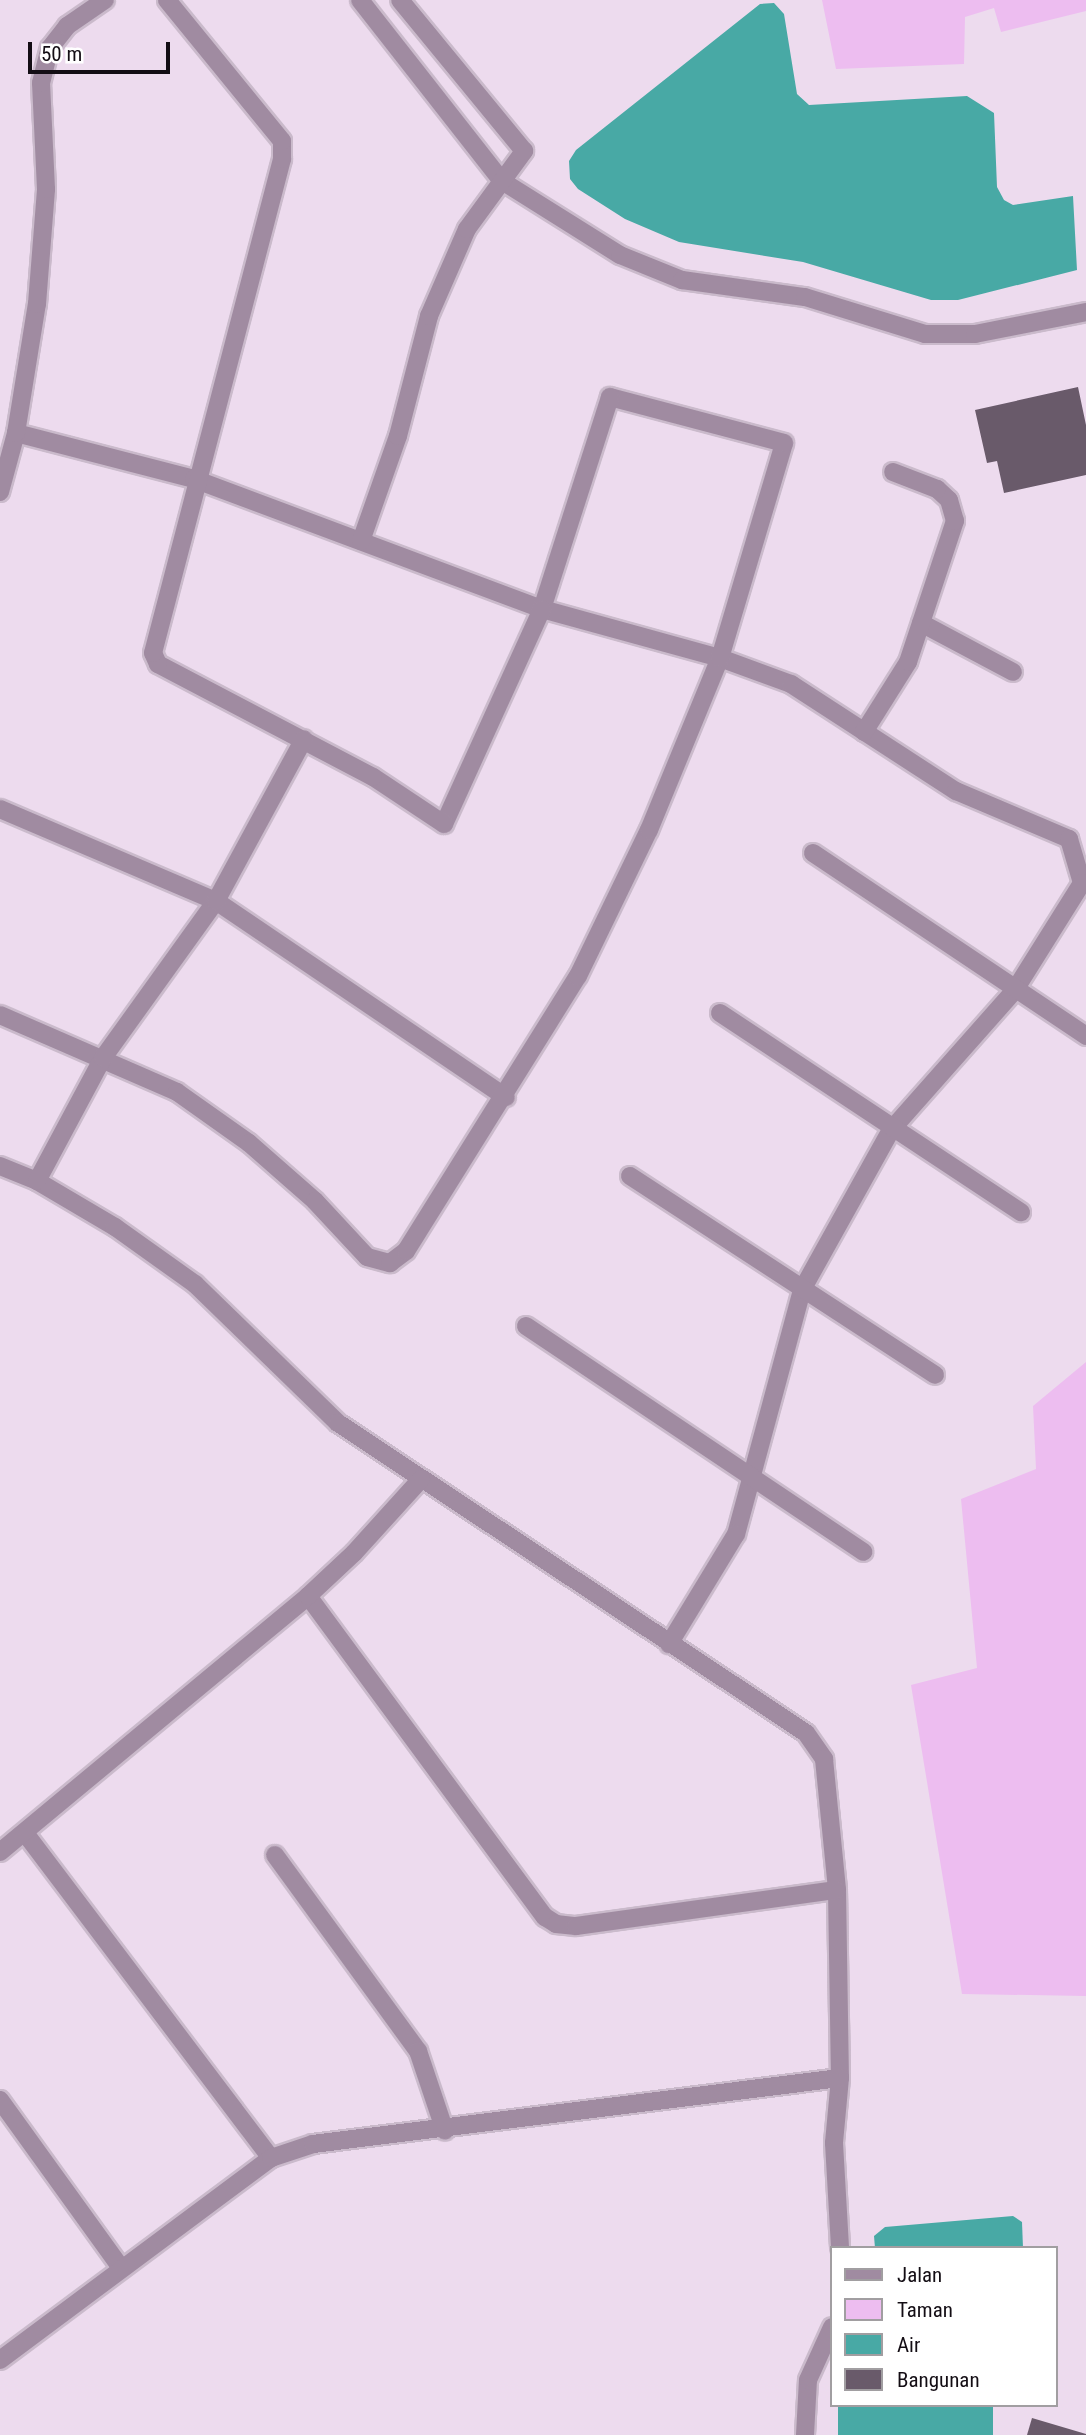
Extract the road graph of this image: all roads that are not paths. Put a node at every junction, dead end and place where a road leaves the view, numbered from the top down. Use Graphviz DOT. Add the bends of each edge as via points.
graph roads {
  1 [pos="105,0"];
  2 [pos="167,0"];
  3 [pos="360,0"];
  4 [pos="400,0"];
  5 [pos="502,181"];
  6 [pos="1086,312"];
  7 [pos="16,433"];
  8 [pos="893,472"];
  9 [pos="194,479"];
  10 [pos="0,492"];
  11 [pos="360,541"];
  12 [pos="542,609"];
  13 [pos="922,622"];
  14 [pos="720,658"];
  15 [pos="1013,672"];
  16 [pos="864,732"];
  17 [pos="304,739"];
  18 [pos="0,809"];
  19 [pos="813,853"];
  20 [pos="216,901"];
  21 [pos="1015,990"];
  22 [pos="720,1013"];
  23 [pos="0,1015"];
  24 [pos="1086,1037"];
  25 [pos="103,1058"];
  26 [pos="506,1097"];
  27 [pos="891,1130"];
  28 [pos="0,1166"];
  29 [pos="629,1175"];
  30 [pos="37,1181"];
  31 [pos="1021,1212"];
  32 [pos="802,1290"];
  33 [pos="526,1326"];
  34 [pos="935,1375"];
  35 [pos="751,1474"];
  36 [pos="421,1479"];
  37 [pos="863,1552"];
  38 [pos="308,1595"];
  39 [pos="668,1644"];
  40 [pos="25,1833"];
  41 [pos="0,1852"];
  42 [pos="275,1855"];
  43 [pos="837,1890"];
  44 [pos="840,2078"];
  45 [pos="0,2100"];
  46 [pos="445,2131"];
  47 [pos="271,2158"];
  48 [pos="840,2246"];
  49 [pos="121,2268"];
  50 [pos="830,2331"];
  51 [pos="0,2360"];
  52 [pos="805,2435"];
  1 -- 7 [label="street" via="67,26 50,48 41,83 46,189 37,304"];
  2 -- 9 [label="street" via="282,141 282,159"];
  3 -- 5 [label="street"];
  4 -- 5 [label="street" via="524,152"];
  5 -- 6 [label="street" via="620,255 682,280 805,297 925,334 975,334"];
  5 -- 11 [label="street" via="467,229 429,316 398,436"];
  7 -- 9 [label="street"];
  7 -- 10 [label="street"];
  8 -- 13 [label="street" via="937,489 949,500 956,521"];
  9 -- 11 [label="street"];
  9 -- 17 [label="street" via="153,653 158,664 177,675"];
  11 -- 12 [label="street"];
  12 -- 14 [label="street"];
  12 -- 14 [label="street" via="610,397 784,443"];
  12 -- 17 [label="street" via="444,824 373,776"];
  13 -- 15 [label="street"];
  13 -- 16 [label="street" via="908,662"];
  14 -- 16 [label="street" via="791,684"];
  14 -- 26 [label="street" via="649,830 578,976"];
  16 -- 21 [label="street" via="956,791 1069,839 1082,883"];
  17 -- 20 [label="street"];
  18 -- 20 [label="street"];
  19 -- 21 [label="street"];
  20 -- 25 [label="street"];
  20 -- 26 [label="street"];
  21 -- 24 [label="street"];
  21 -- 27 [label="street"];
  22 -- 27 [label="street"];
  23 -- 25 [label="street"];
  25 -- 26 [label="street" via="177,1092 198,1107 315,1200 367,1257 390,1263 406,1251"];
  25 -- 30 [label="street"];
  27 -- 31 [label="street"];
  27 -- 32 [label="street"];
  28 -- 30 [label="street"];
  29 -- 32 [label="street"];
  30 -- 36 [label="street" via="115,1227 195,1284 338,1423"];
  32 -- 34 [label="street"];
  32 -- 35 [label="street"];
  33 -- 35 [label="street"];
  35 -- 37 [label="street"];
  35 -- 39 [label="street" via="736,1534"];
  36 -- 38 [label="street" via="354,1553"];
  36 -- 39 [label="street"];
  38 -- 40 [label="street"];
  38 -- 43 [label="street" via="545,1917 556,1924 576,1926"];
  39 -- 43 [label="street" via="806,1733 824,1759"];
  40 -- 41 [label="street"];
  40 -- 47 [label="street"];
  42 -- 46 [label="street" via="418,2051"];
  43 -- 44 [label="street"];
  44 -- 46 [label="street"];
  44 -- 48 [label="street" via="834,2143"];
  45 -- 49 [label="street"];
  46 -- 47 [label="street" via="313,2144"];
  47 -- 49 [label="street"];
  49 -- 51 [label="street"];
  50 -- 52 [label="street" via="808,2380"];
}
